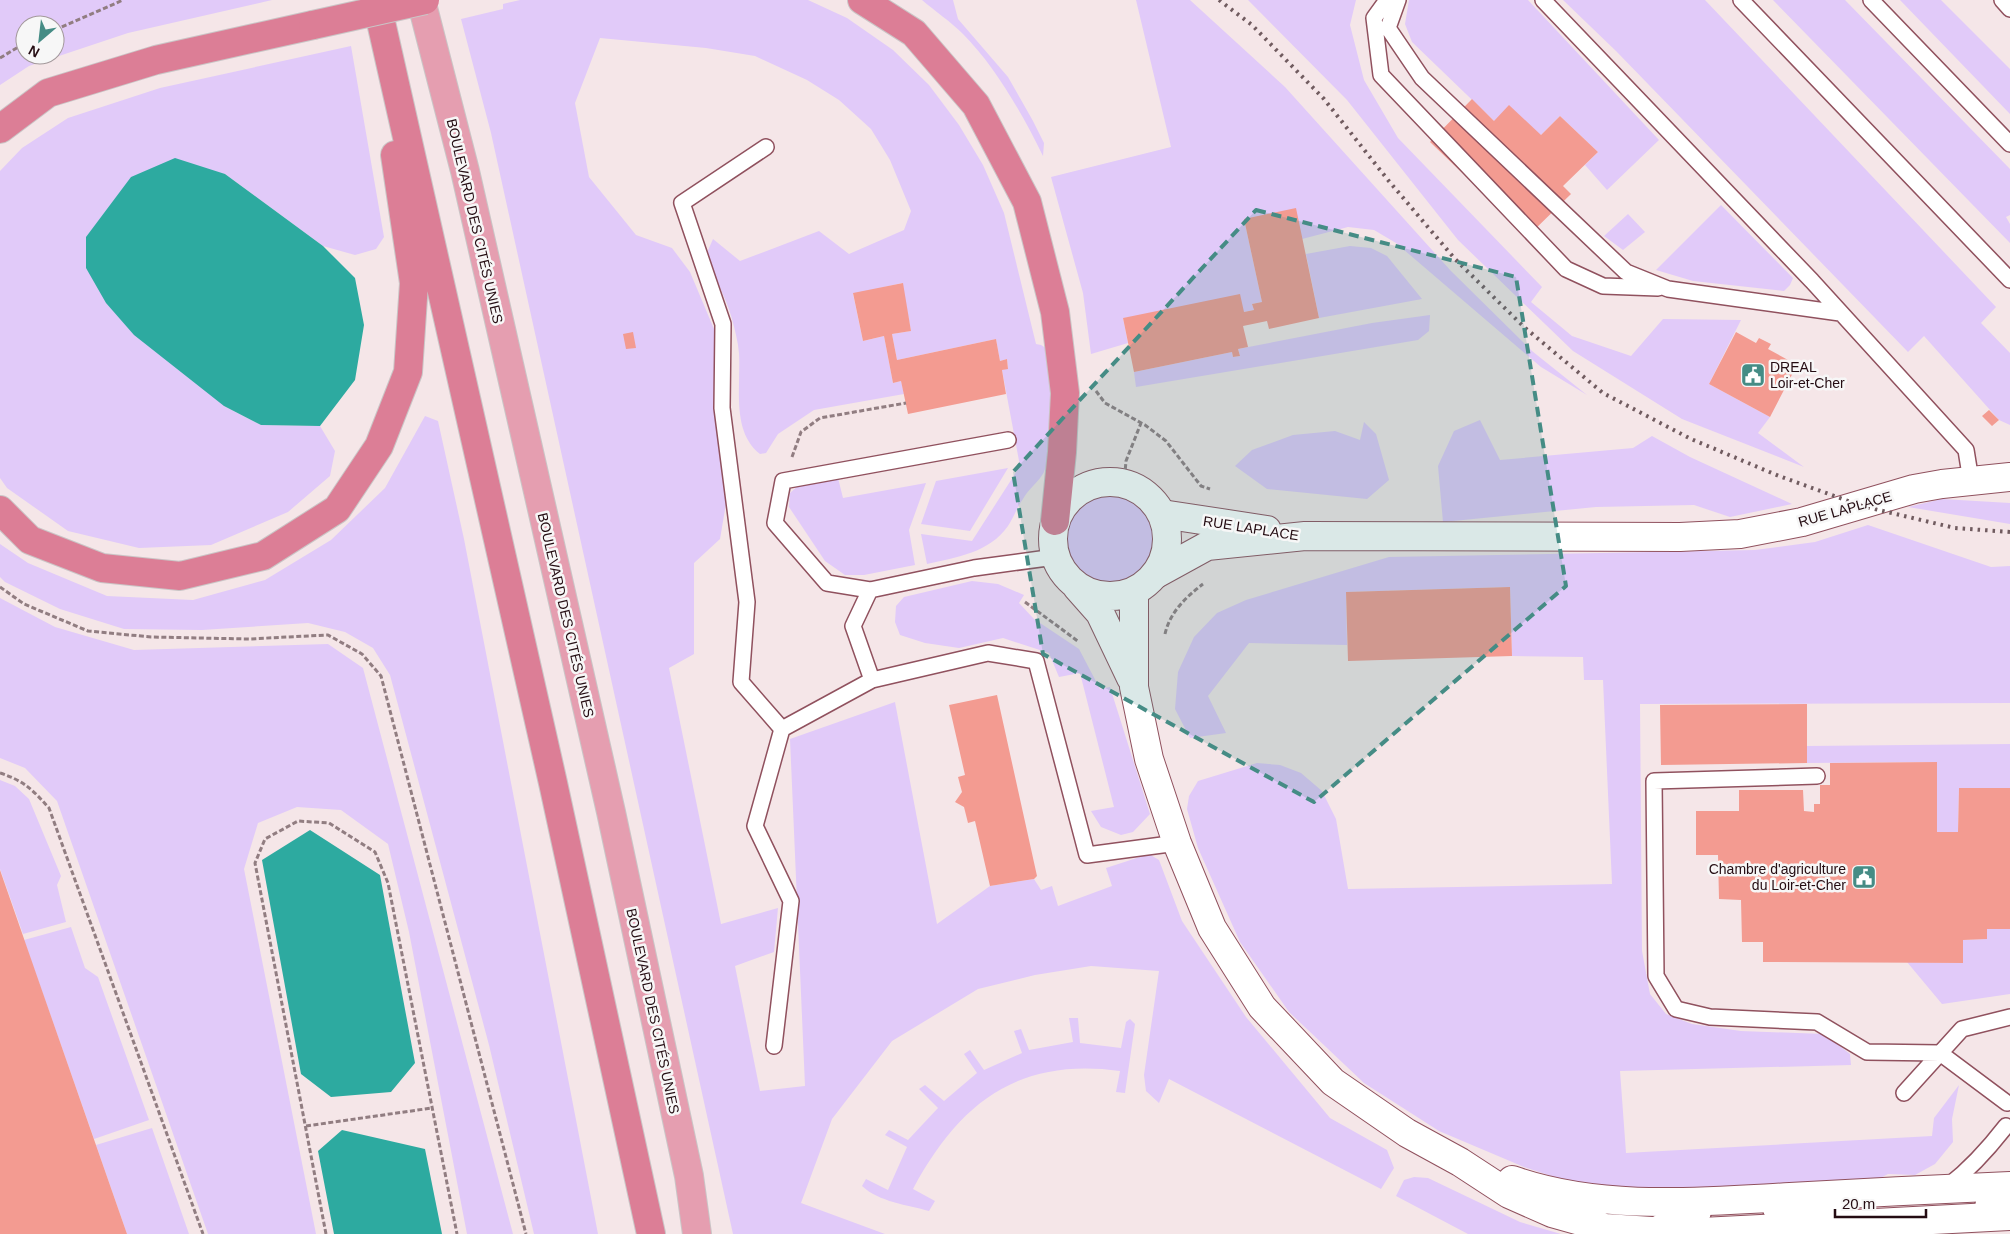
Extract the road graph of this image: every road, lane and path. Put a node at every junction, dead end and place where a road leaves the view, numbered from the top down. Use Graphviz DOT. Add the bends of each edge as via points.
graph roads {
  1 [pos="123,0"];
  2 [pos="372,0"];
  3 [pos="376,0"];
  4 [pos="421,0"];
  5 [pos="425,0"];
  6 [pos="862,0"];
  7 [pos="1387,0"];
  8 [pos="1398,0"];
  9 [pos="1543,0"];
  10 [pos="1742,0"];
  11 [pos="1871,0"];
  12 [pos="2002,0"];
  13 [pos="2010,8"];
  14 [pos="65,26"];
  15 [pos="15,49"];
  16 [pos="0,58"];
  17 [pos="0,129"];
  18 [pos="2010,144"];
  19 [pos="766,147"];
  20 [pos="2010,280"];
  21 [pos="1668,289"];
  22 [pos="1840,312"];
  23 [pos="1091,385"];
  24 [pos="906,403"];
  25 [pos="1141,423"];
  26 [pos="1008,440"];
  27 [pos="2010,477"];
  28 [pos="783,481"];
  29 [pos="1971,481"];
  30 [pos="1124,484"];
  31 [pos="1217,492"];
  32 [pos="0,510"];
  33 [pos="1162,514"];
  34 [pos="1055,521"];
  35 [pos="1305,536"];
  36 [pos="1055,557"];
  37 [pos="1156,574"];
  38 [pos="1210,579"];
  39 [pos="1077,586"];
  40 [pos="0,587"];
  41 [pos="870,590"];
  42 [pos="1134,592"];
  43 [pos="1025,602"];
  44 [pos="1164,640"];
  45 [pos="1086,646"];
  46 [pos="872,680"];
  47 [pos="1134,687"];
  48 [pos="782,729"];
  49 [pos="0,773"];
  50 [pos="1817,776"];
  51 [pos="1177,843"];
  52 [pos="2010,1017"];
  53 [pos="774,1046"];
  54 [pos="1940,1053"];
  55 [pos="1904,1093"];
  56 [pos="2009,1101"];
  57 [pos="432,1108"];
  58 [pos="306,1126"];
  59 [pos="2008,1133"];
  60 [pos="1460,1162"];
  61 [pos="689,1176"];
  62 [pos="2010,1186"];
  63 [pos="1945,1189"];
  64 [pos="1861,1193"];
  65 [pos="1610,1201"];
  66 [pos="2010,1202"];
  67 [pos="2010,1216"];
  68 [pos="1942,1219"];
  69 [pos="650,1230"];
  70 [pos="1646,1232"];
  71 [pos="203,1234"];
  72 [pos="326,1234"];
  73 [pos="456,1234"];
  74 [pos="526,1234"];
  75 [pos="697,1234"];
  76 [pos="708,1234"];
  1 -- 14 [label="path"];
  2 -- 32 [label="highway" via="414,283 408,372 379,446 336,509 263,556 180,576 102,568 30,540"];
  3 -- 69 [label="highway" via="549,764"];
  4 -- 61 [label="main road, BOULEVARD DES CITÉS UNIES" via="476,219 611,812"];
  5 -- 17 [label="highway, bridge" via="156,60 48,93"];
  6 -- 34 [label="highway" via="914,34 976,105 1027,202 1055,312 1065,393"];
  7 -- 21 [label="lane" via="1374,18 1381,75 1566,268 1603,286"];
  8 -- 21 [label="lane" via="1388,28 1422,78 1626,272"];
  9 -- 22 [label="lane"];
  10 -- 20 [label="lane"];
  11 -- 18 [label="lane"];
  12 -- 13 [label="lane"];
  15 -- 16 [label="path"];
  19 -- 48 [label="lane" via="682,203 722,324 722,408 747,602 741,682"];
  21 -- 22 [label="lane"];
  22 -- 29 [label="lane" via="1966,450"];
  23 -- 25 [label="path" via="1105,404"];
  24 -- 28 [label="path" via="820,418 801,432"];
  25 -- 30 [label="path" via="1126,461"];
  25 -- 31 [label="path" via="1166,441 1201,486"];
  26 -- 28 [label="lane"];
  27 -- 29 [label="main road, RUE LAPLACE"];
  28 -- 41 [label="lane" via="776,523 827,583"];
  29 -- 35 [label="main road, RUE LAPLACE" via="1914,489 1802,522 1748,532 1680,537"];
  30 -- 33 [label="main road, RUE LAPLACE" via="1134,486 1150,498"];
  30 -- 34 [label="main road, RUE LAPLACE" via="1115,481 1095,483 1077,491 1063,505"];
  33 -- 35 [label="main road, RUE LAPLACE"];
  33 -- 37 [label="main road, RUE LAPLACE" via="1168,545"];
  34 -- 36 [label="main road, RUE LAPLACE" via="1052,539"];
  35 -- 37 [label="main road, RUE LAPLACE" via="1207,546"];
  36 -- 39 [label="main road, RUE LAPLACE" via="1064,574"];
  36 -- 41 [label="lane" via="974,568"];
  37 -- 42 [label="main road, RUE LAPLACE"];
  38 -- 44 [label="path" via="1186,597 1168,623"];
  39 -- 42 [label="main road, RUE LAPLACE" via="1092,594 1109,596"];
  39 -- 47 [label="main road, RUE LAPLACE" via="1100,613"];
  40 -- 74 [label="path" via="24,604 88,630 151,638 249,639 328,635 362,654 381,676"];
  41 -- 46 [label="lane" via="854,626"];
  42 -- 47 [label="main road, RUE LAPLACE"];
  43 -- 45 [label="path"];
  46 -- 48 [label="lane"];
  46 -- 51 [label="lane" via="988,654 1036,661 1087,855"];
  47 -- 51 [label="main road, RUE LAPLACE" via="1149,759"];
  48 -- 53 [label="lane" via="755,826 791,901"];
  49 -- 71 [label="path" via="18,779 49,808"];
  50 -- 54 [label="lane" via="1654,781 1656,976 1676,1008 1710,1018 1817,1022 1867,1052"];
  51 -- 60 [label="main road, RUE LAPLACE" via="1212,928 1262,1007 1333,1082 1407,1133"];
  52 -- 54 [label="lane" via="1962,1029"];
  54 -- 55 [label="lane"];
  54 -- 56 [label="lane"];
  56 -- 59 [label="lane"];
  57 -- 58 [label="path"];
  57 -- 58 [label="path" via="388,884 375,852 329,822 298,821 265,839 255,863"];
  57 -- 73 [label="path"];
  58 -- 72 [label="path"];
  59 -- 63 [label="lane"];
  60 -- 65 [label="main road" via="1525,1185"];
  60 -- 70 [label="main road" via="1509,1194 1552,1214 1605,1228"];
  61 -- 75 [label="main road, BOULEVARD DES CITÉS UNIES"];
  61 -- 76 [label="main road"];
  62 -- 63 [label="main road"];
  63 -- 64 [label="main road"];
  64 -- 65 [label="main road" via="1690,1203"];
  64 -- 70 [label="lane" via="1840,1207 1668,1217"];
  65 -- 70 [label="lane" via="1639,1219"];
  66 -- 68 [label="lane" via="1972,1205"];
  67 -- 68 [label="main road"];
  68 -- 70 [label="main road" via="1682,1233"];
}
